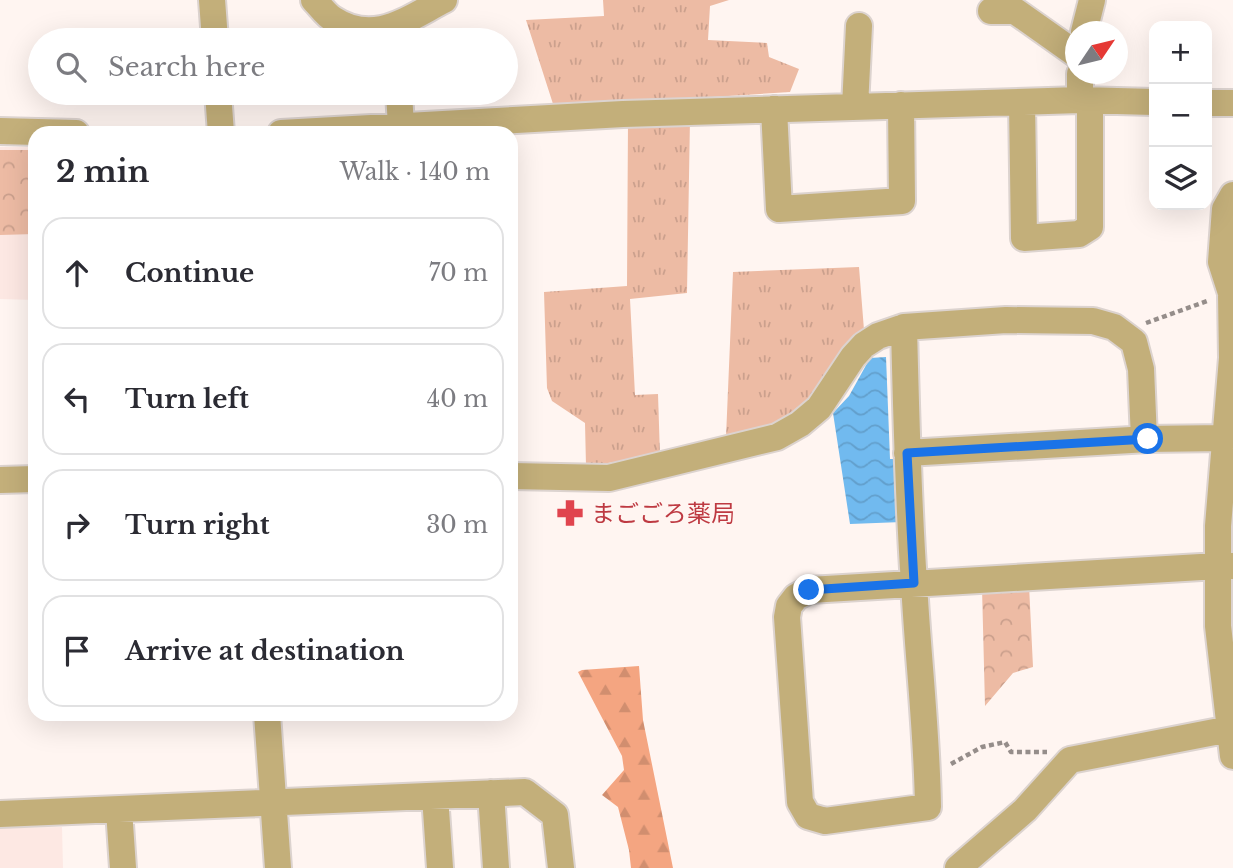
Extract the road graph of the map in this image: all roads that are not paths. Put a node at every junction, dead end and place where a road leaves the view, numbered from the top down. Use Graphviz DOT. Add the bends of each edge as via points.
graph roads {
  1 [pos="212,0"];
  2 [pos="314,0"];
  3 [pos="444,0"];
  4 [pos="1092,0"];
  5 [pos="991,11"];
  6 [pos="1087,21"];
  7 [pos="859,26"];
  8 [pos="214,28"];
  9 [pos="354,28"];
  10 [pos="399,28"];
  11 [pos="1065,46"];
  12 [pos="1082,84"];
  13 [pos="1085,100"];
  14 [pos="1022,102"];
  15 [pos="1149,102"];
  16 [pos="1212,103"];
  17 [pos="1233,103"];
  18 [pos="219,105"];
  19 [pos="400,105"];
  20 [pos="901,105"];
  21 [pos="855,107"];
  22 [pos="774,109"];
  23 [pos="220,126"];
  24 [pos="401,126"];
  25 [pos="0,131"];
  26 [pos="28,132"];
  27 [pos="1233,195"];
  28 [pos="904,327"];
  29 [pos="1225,438"];
  30 [pos="1148,439"];
  31 [pos="907,453"];
  32 [pos="518,476"];
  33 [pos="28,479"];
  34 [pos="0,480"];
  35 [pos="1226,566"];
  36 [pos="914,583"];
  37 [pos="267,721"];
  38 [pos="1230,729"];
  39 [pos="1233,756"];
  40 [pos="491,793"];
  41 [pos="435,796"];
  42 [pos="273,804"];
  43 [pos="119,810"];
  44 [pos="0,814"];
  45 [pos="123,868"];
  46 [pos="278,868"];
  47 [pos="440,868"];
  48 [pos="496,868"];
  49 [pos="561,868"];
  50 [pos="958,868"];
  1 -- 8 [label="street"];
  2 -- 9 [label="street" via="333,19"];
  3 -- 10 [label="street"];
  4 -- 6 [label="street"];
  5 -- 11 [label="street" via="1015,11"];
  7 -- 21 [label="street"];
  12 -- 13 [label="street"];
  13 -- 14 [label="street"];
  13 -- 14 [label="street" via="1090,227 1079,234 1024,237"];
  13 -- 15 [label="street"];
  14 -- 20 [label="street"];
  16 -- 17 [label="street"];
  18 -- 23 [label="street"];
  19 -- 24 [label="street"];
  20 -- 21 [label="street"];
  20 -- 22 [label="street" via="902,201 779,209"];
  21 -- 22 [label="street"];
  22 -- 24 [label="street"];
  25 -- 26 [label="street"];
  27 -- 29 [label="street" via="1225,209 1222,262 1231,293"];
  28 -- 30 [label="street" via="1018,320 1093,321 1114,327 1134,342 1141,369 1143,439"];
  28 -- 31 [label="street"];
  28 -- 32 [label="street" via="864,345 819,408 777,437 609,478"];
  29 -- 30 [label="street"];
  29 -- 35 [label="street" via="1218,526"];
  30 -- 31 [label="street"];
  31 -- 36 [label="street"];
  33 -- 34 [label="street"];
  35 -- 36 [label="street"];
  35 -- 38 [label="street" via="1218,626"];
  36 -- 36 [label="street" via="928,807 825,821 808,816 800,802 789,606 809,590"];
  37 -- 42 [label="street"];
  38 -- 39 [label="street"];
  38 -- 50 [label="street" via="1070,760 1025,810"];
  40 -- 41 [label="street"];
  40 -- 48 [label="street"];
  40 -- 49 [label="street" via="525,792 555,815"];
  41 -- 42 [label="street"];
  41 -- 47 [label="street"];
  42 -- 43 [label="street"];
  42 -- 46 [label="street"];
  43 -- 44 [label="street"];
  43 -- 45 [label="street"];
}
